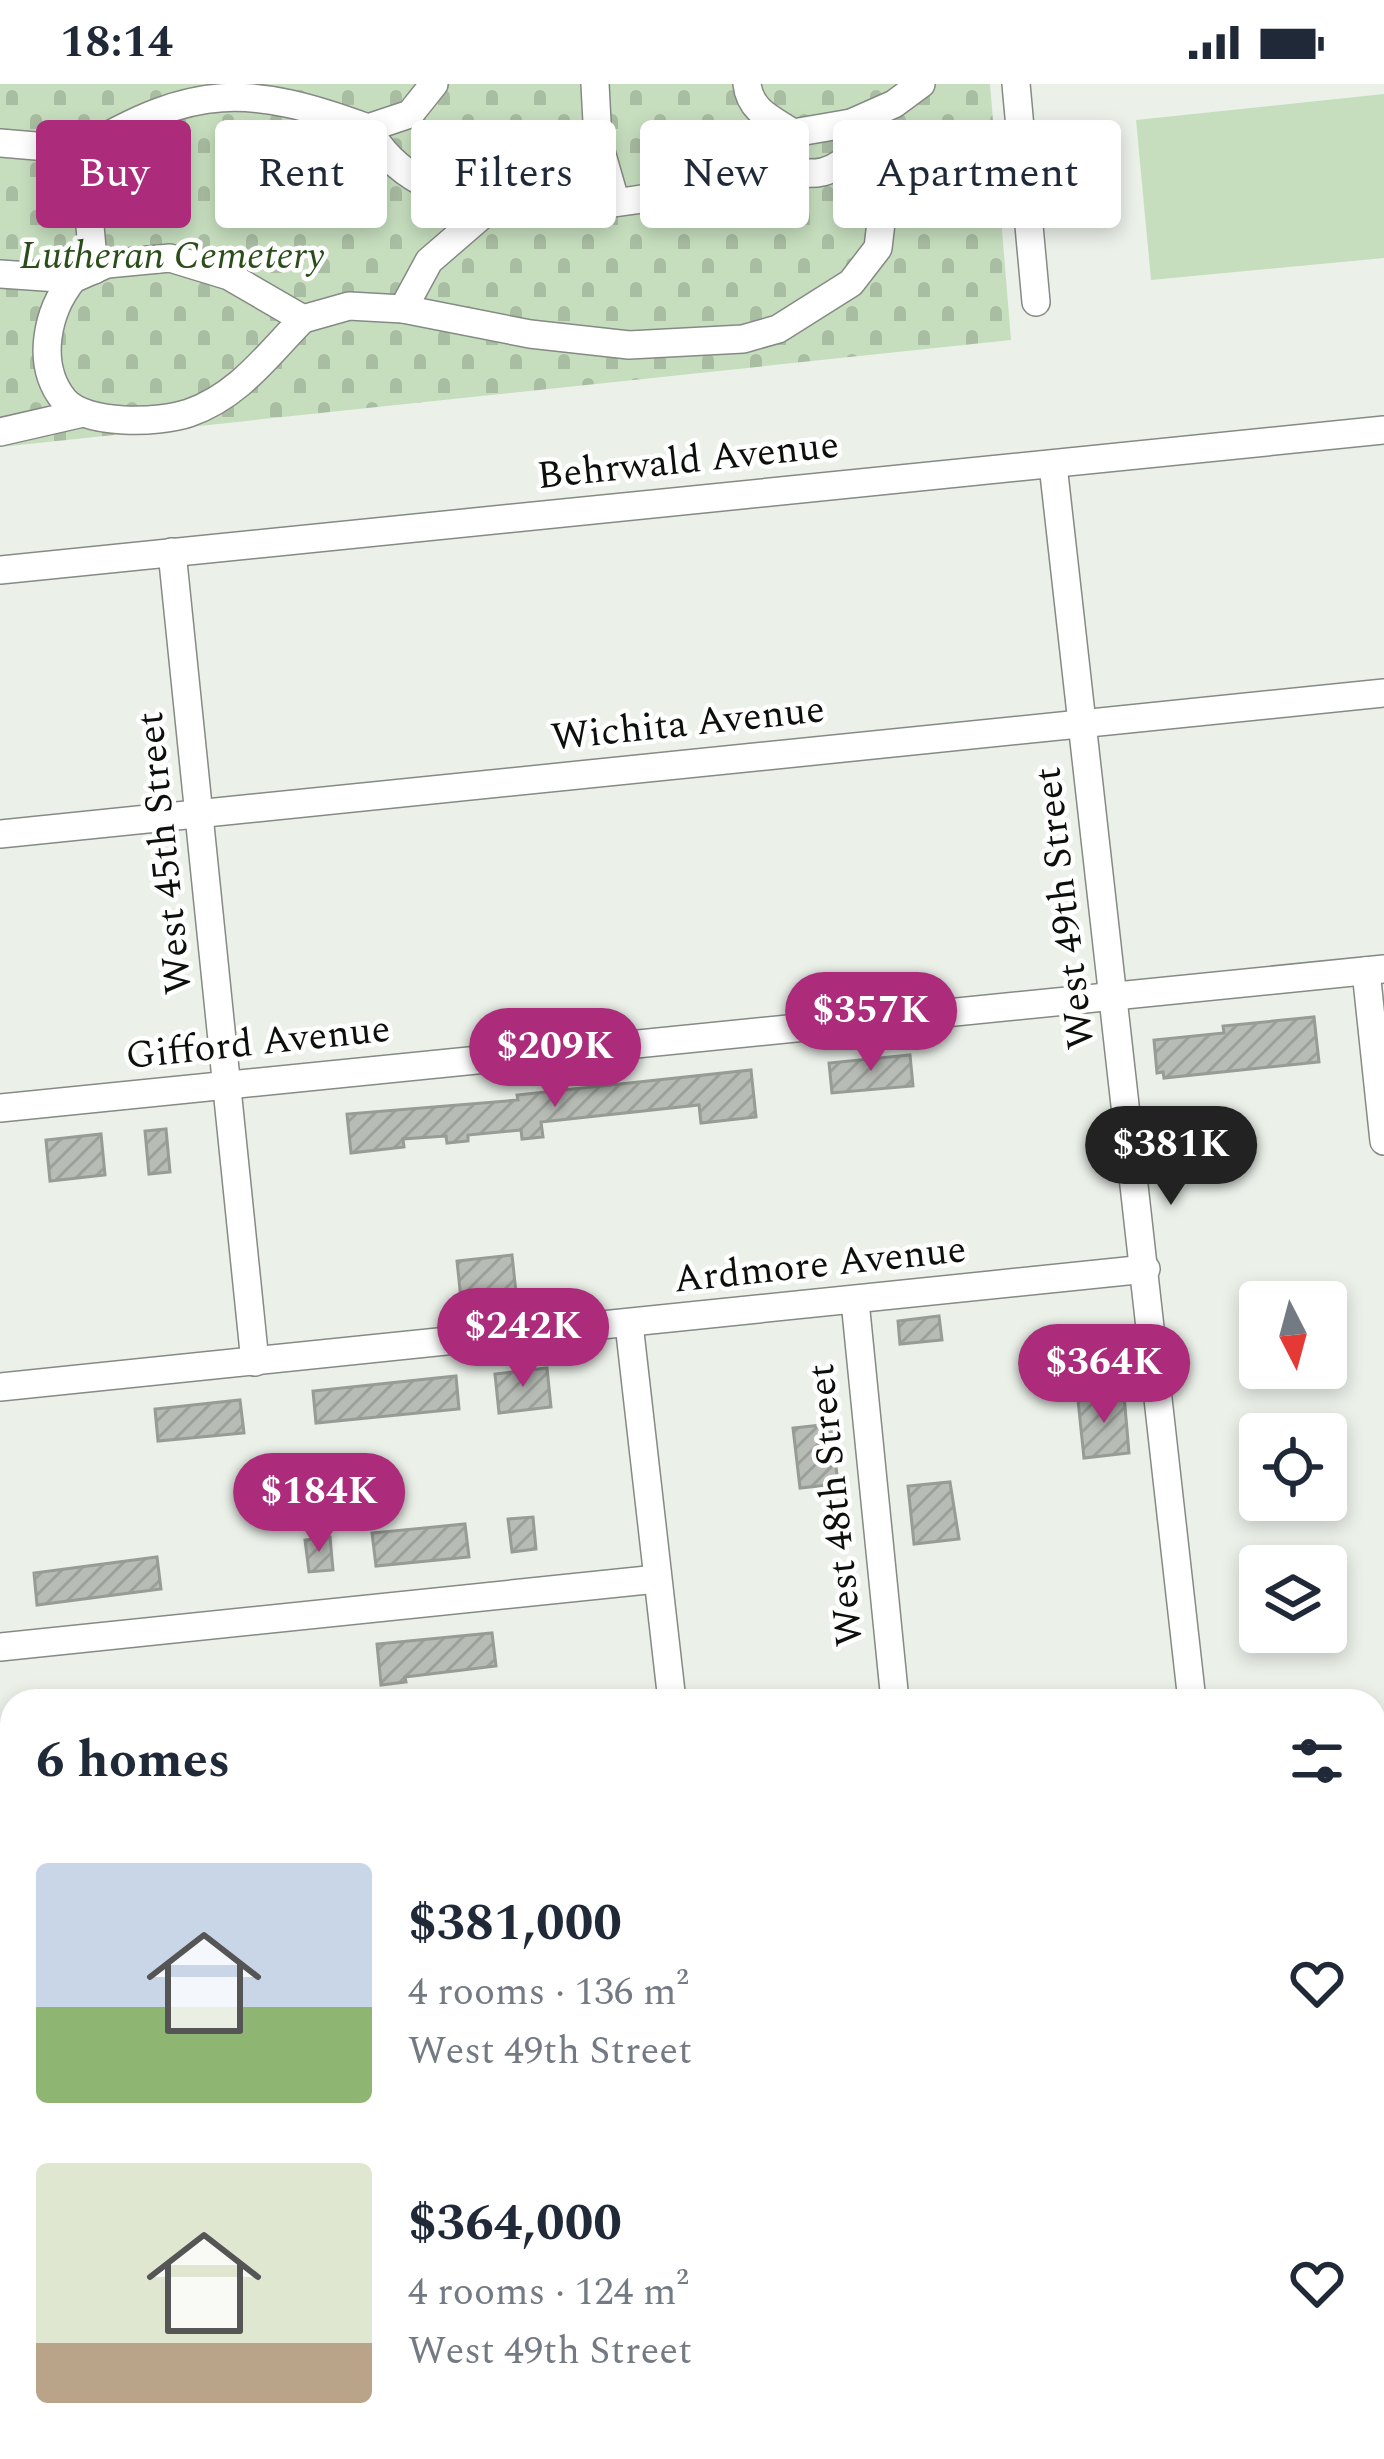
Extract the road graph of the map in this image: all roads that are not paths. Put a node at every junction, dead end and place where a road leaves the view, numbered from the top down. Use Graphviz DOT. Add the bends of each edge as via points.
graph roads {
  1 [pos="434,84"];
  2 [pos="596,84"];
  3 [pos="747,84"];
  4 [pos="921,84"];
  5 [pos="1016,84"];
  6 [pos="134,120"];
  7 [pos="352,120"];
  8 [pos="597,120"];
  9 [pos="773,120"];
  10 [pos="874,120"];
  11 [pos="387,122"];
  12 [pos="0,142"];
  13 [pos="36,145"];
  14 [pos="387,154"];
  15 [pos="411,173"];
  16 [pos="83,228"];
  17 [pos="468,228"];
  18 [pos="880,228"];
  19 [pos="0,274"];
  20 [pos="83,274"];
  21 [pos="1036,302"];
  22 [pos="403,309"];
  23 [pos="303,319"];
  24 [pos="83,413"];
  25 [pos="1384,430"];
  26 [pos="0,432"];
  27 [pos="1053,465"];
  28 [pos="172,551"];
  29 [pos="0,570"];
  30 [pos="1384,693"];
  31 [pos="1082,722"];
  32 [pos="200,814"];
  33 [pos="0,834"];
  34 [pos="1375,970"];
  35 [pos="1115,996"];
  36 [pos="228,1085"];
  37 [pos="0,1108"];
  38 [pos="1384,1141"];
  39 [pos="1146,1269"];
  40 [pos="855,1301"];
  41 [pos="629,1324"];
  42 [pos="255,1362"];
  43 [pos="0,1387"];
  44 [pos="657,1579"];
  45 [pos="0,1647"];
  46 [pos="671,1689"];
  47 [pos="894,1689"];
  48 [pos="1191,1689"];
  1 -- 11 [label="street" via="410,114"];
  2 -- 8 [label="street"];
  3 -- 9 [label="street" via="756,109"];
  4 -- 10 [label="street"];
  5 -- 21 [label="street"];
  6 -- 7 [label="street" via="188,94 225,87 286,93"];
  12 -- 13 [label="street"];
  14 -- 15 [label="street"];
  16 -- 20 [label="street"];
  17 -- 22 [label="street" via="429,261"];
  18 -- 22 [label="street" via="878,248 850,284 778,329 743,339 629,345"];
  19 -- 20 [label="street"];
  20 -- 23 [label="street" via="139,259 184,261 229,276"];
  20 -- 24 [label="street" via="53,312 48,359 65,401"];
  22 -- 23 [label="street" via="349,305"];
  23 -- 24 [label="street" via="238,385 188,413"];
  24 -- 26 [label="street"];
  25 -- 27 [label="street, Behrwald Avenue"];
  27 -- 28 [label="street, Behrwald Avenue"];
  27 -- 31 [label="street, West 49th Street"];
  28 -- 29 [label="street, Behrwald Avenue"];
  28 -- 32 [label="street, West 45th Street"];
  30 -- 31 [label="street, Wichita Avenue"];
  31 -- 32 [label="street, Wichita Avenue"];
  31 -- 35 [label="street, West 49th Street"];
  32 -- 33 [label="street, Wichita Avenue"];
  32 -- 36 [label="street, West 45th Street"];
  34 -- 35 [label="street, Gifford Avenue"];
  34 -- 38 [label="street"];
  35 -- 36 [label="street, Gifford Avenue"];
  35 -- 39 [label="street, West 49th Street"];
  36 -- 37 [label="street, Gifford Avenue"];
  36 -- 42 [label="street, West 45th Street"];
  39 -- 40 [label="street, Ardmore Avenue"];
  39 -- 48 [label="street, West 49th Street"];
  40 -- 41 [label="street, Ardmore Avenue"];
  40 -- 47 [label="street, West 48th Street"];
  41 -- 42 [label="street, Ardmore Avenue"];
  41 -- 44 [label="street"];
  42 -- 43 [label="street, Ardmore Avenue"];
  44 -- 45 [label="street"];
  44 -- 46 [label="street"];
}
